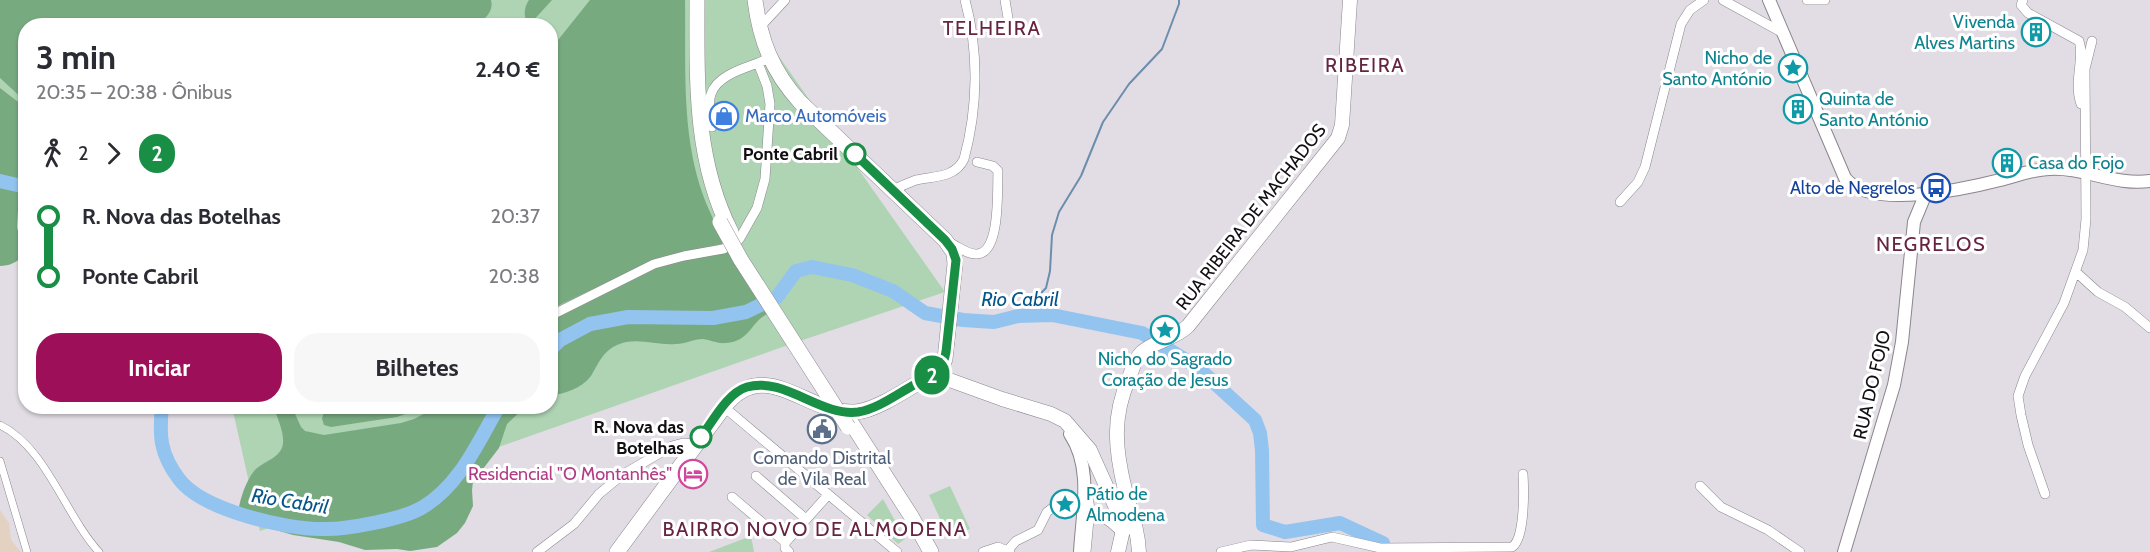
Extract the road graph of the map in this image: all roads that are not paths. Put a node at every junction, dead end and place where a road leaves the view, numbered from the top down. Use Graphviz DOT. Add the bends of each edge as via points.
graph roads {
  1 [pos="691,0"];
  2 [pos="697,0"];
  3 [pos="755,0"];
  4 [pos="965,0"];
  5 [pos="1005,0"];
  6 [pos="1350,0"];
  7 [pos="1704,0"];
  8 [pos="1722,0"];
  9 [pos="1769,0"];
  10 [pos="1807,0"];
  11 [pos="1825,0"];
  12 [pos="2023,0"];
  13 [pos="785,1"];
  14 [pos="759,28"];
  15 [pos="991,30"];
  16 [pos="1783,33"];
  17 [pos="2092,41"];
  18 [pos="764,60"];
  19 [pos="2085,112"];
  20 [pos="711,127"];
  21 [pos="977,162"];
  22 [pos="2086,174"];
  23 [pos="2150,181"];
  24 [pos="893,190"];
  25 [pos="1926,194"];
  26 [pos="1900,195"];
  27 [pos="1620,202"];
  28 [pos="722,221"];
  29 [pos="1914,222"];
  30 [pos="948,243"];
  31 [pos="2076,272"];
  32 [pos="558,312"];
  33 [pos="2150,328"];
  34 [pos="933,374"];
  35 [pos="724,407"];
  36 [pos="1058,416"];
  37 [pos="0,425"];
  38 [pos="850,425"];
  39 [pos="696,444"];
  40 [pos="0,461"];
  41 [pos="1522,474"];
  42 [pos="756,476"];
  43 [pos="1084,480"];
  44 [pos="1700,486"];
  45 [pos="2045,494"];
  46 [pos="828,495"];
  47 [pos="1071,495"];
  48 [pos="732,497"];
  49 [pos="806,519"];
  50 [pos="1089,520"];
  51 [pos="1122,532"];
  52 [pos="785,542"];
  53 [pos="1009,551"];
  54 [pos="27,552"];
  55 [pos="99,552"];
  56 [pos="537,552"];
  57 [pos="617,552"];
  58 [pos="789,552"];
  59 [pos="897,552"];
  60 [pos="927,552"];
  61 [pos="931,552"];
  62 [pos="983,552"];
  63 [pos="1080,552"];
  64 [pos="1086,552"];
  65 [pos="1118,552"];
  66 [pos="1139,552"];
  67 [pos="1221,552"];
  68 [pos="1800,552"];
  69 [pos="1844,552"];
  1 -- 28 [label="main road" via="695,135 705,183"];
  2 -- 28 [label="main road" via="701,136"];
  3 -- 14 [label="main road"];
  4 -- 24 [label="street" via="973,44 975,98 964,159 951,173"];
  5 -- 15 [label="street" via="1009,24 1004,29"];
  6 -- 66 [label="main road, RUA RIBEIRA DE MACHADOS" via="1339,136 1190,324 1138,356 1126,385 1116,425"];
  7 -- 27 [label="street" via="1690,10 1681,24 1646,167"];
  8 -- 16 [label="street"];
  9 -- 16 [label="street"];
  10 -- 11 [label="street"];
  12 -- 19 [label="street" via="2021,5 2028,14 2079,41 2078,93"];
  13 -- 14 [label="street"];
  14 -- 18 [label="main road"];
  16 -- 26 [label="street" via="1849,184 1878,194"];
  17 -- 19 [label="street" via="2085,69"];
  18 -- 20 [label="street" via="727,76 713,89 709,102"];
  18 -- 24 [label="main road" via="800,102"];
  18 -- 32 [label="street" via="770,104 765,178 757,208 740,238 723,249 647,267"];
  19 -- 22 [label="street"];
  21 -- 30 [label="street" via="998,171 992,239 985,250 976,254"];
  22 -- 23 [label="street" via="2131,182"];
  22 -- 25 [label="street" via="2043,169"];
  22 -- 31 [label="street" via="2085,241"];
  24 -- 30 [label="main road"];
  25 -- 26 [label="street"];
  25 -- 29 [label="street, RUA DO FOJO"];
  26 -- 29 [label="street"];
  28 -- 38 [label="main road, bridge"];
  28 -- 38 [label="main road, bridge" via="741,261"];
  29 -- 69 [label="street, RUA DO FOJO" via="1894,385"];
  30 -- 34 [label="main road" via="955,256 955,268 946,352 943,365"];
  31 -- 33 [label="street"];
  31 -- 45 [label="street" via="2018,396 2028,445"];
  34 -- 35 [label="main road" via="858,412 836,410 763,385 740,390"];
  34 -- 36 [label="main road"];
  35 -- 39 [label="main road"];
  35 -- 46 [label="street"];
  36 -- 43 [label="street" via="1080,451"];
  36 -- 51 [label="main road" via="1090,450 1121,519"];
  37 -- 55 [label="street" via="21,439 50,476"];
  38 -- 60 [label="main road"];
  38 -- 61 [label="main road"];
  39 -- 56 [label="street" via="672,446 622,476 599,494 574,524"];
  39 -- 57 [label="main road"];
  40 -- 54 [label="street"];
  41 -- 67 [label="street" via="1520,533 1518,543 1508,548 1384,548 1332,537 1286,547 1253,545"];
  42 -- 49 [label="street"];
  43 -- 50 [label="street"];
  43 -- 63 [label="street"];
  44 -- 68 [label="street" via="1721,507 1768,530"];
  46 -- 49 [label="street"];
  46 -- 59 [label="street"];
  47 -- 53 [label="street" via="1046,514 1038,530 1016,541"];
  48 -- 52 [label="street"];
  49 -- 52 [label="street"];
  50 -- 51 [label="street" via="1103,517"];
  50 -- 64 [label="street"];
  51 -- 65 [label="main road"];
  52 -- 58 [label="street"];
  53 -- 62 [label="street" via="997,547"];
}
